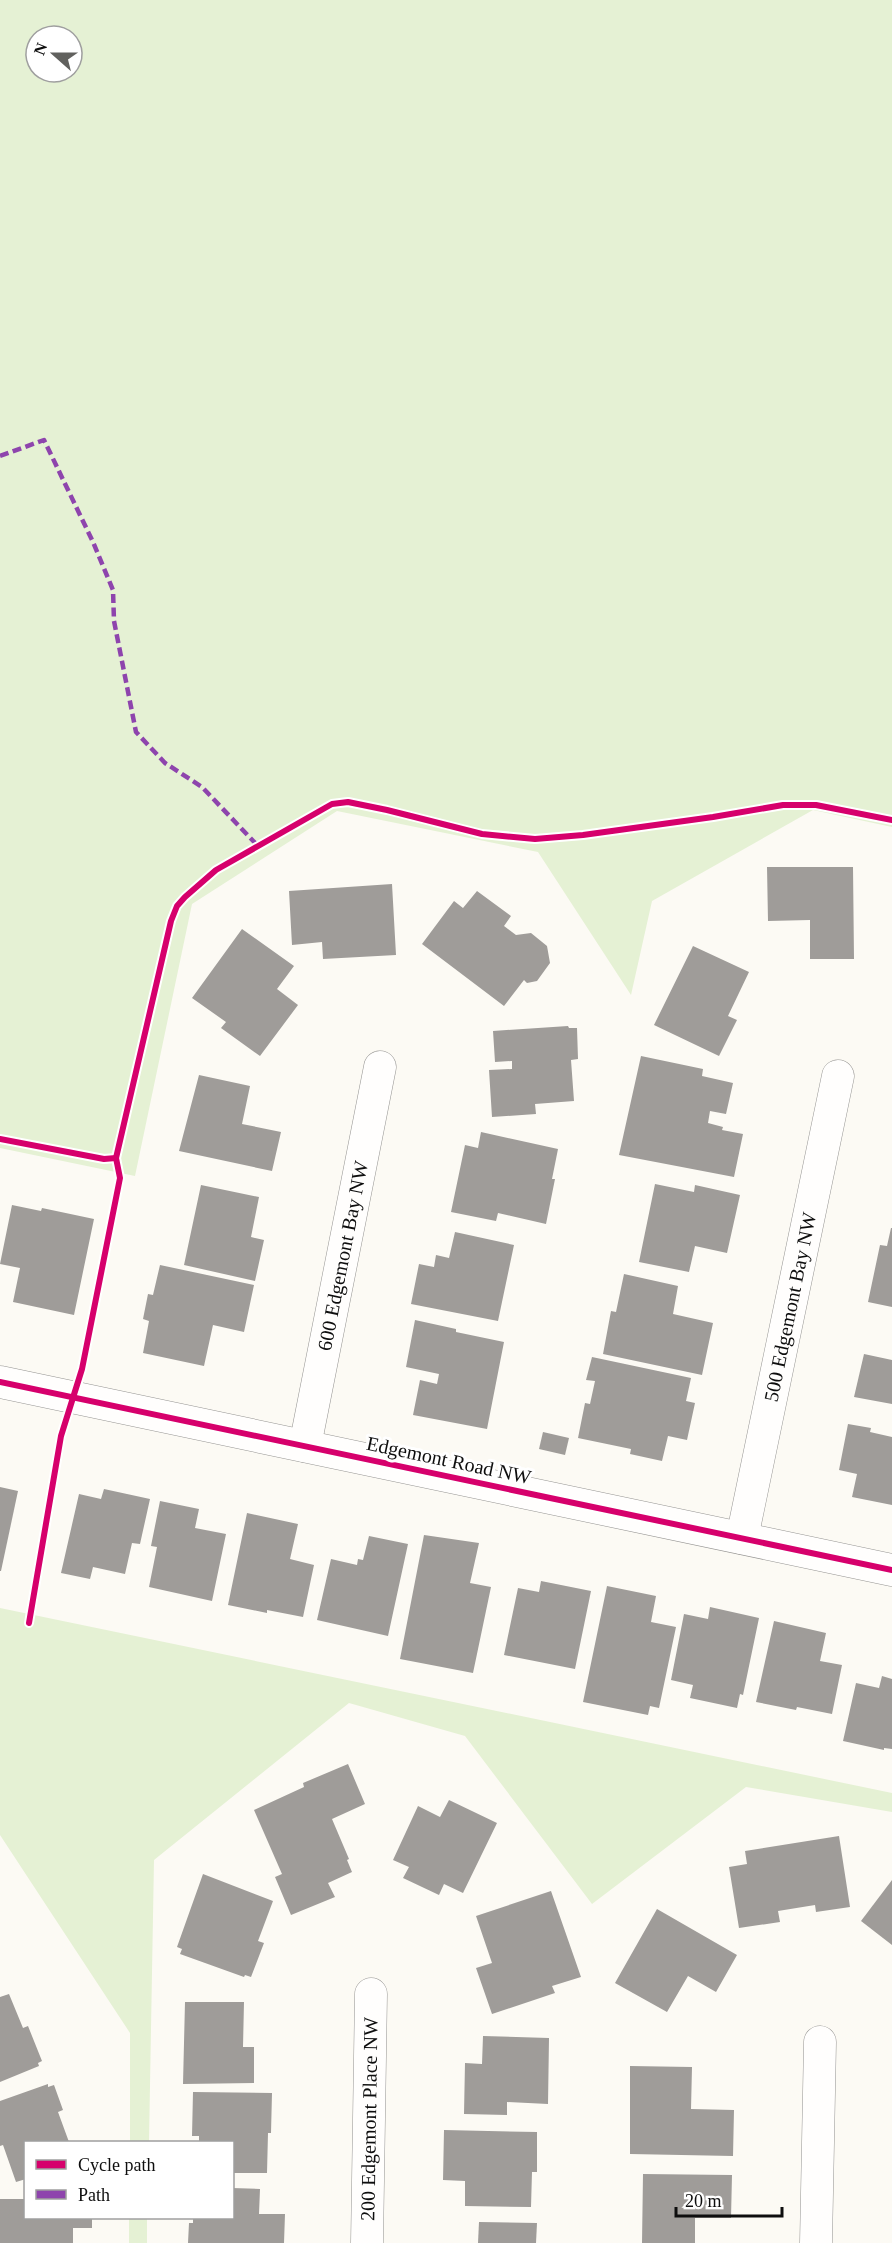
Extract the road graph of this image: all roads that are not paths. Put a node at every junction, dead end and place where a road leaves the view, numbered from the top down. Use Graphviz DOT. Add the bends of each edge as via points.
graph roads {
  1 [pos="380,1067"];
  2 [pos="838,1076"];
  3 [pos="0,1382"];
  4 [pos="305,1446"];
  5 [pos="742,1538"];
  6 [pos="892,1570"];
  7 [pos="371,1994"];
  8 [pos="820,2042"];
  9 [pos="367,2243"];
  10 [pos="816,2243"];
  1 -- 4 [label="street, 600 Edgemont Bay NW"];
  2 -- 5 [label="street, 500 Edgemont Bay NW"];
  3 -- 4 [label="street, Edgemont Road NW"];
  4 -- 5 [label="street, Edgemont Road NW"];
  5 -- 6 [label="street, Edgemont Road NW"];
  7 -- 9 [label="street, 200 Edgemont Place NW"];
  8 -- 10 [label="street"];
}
